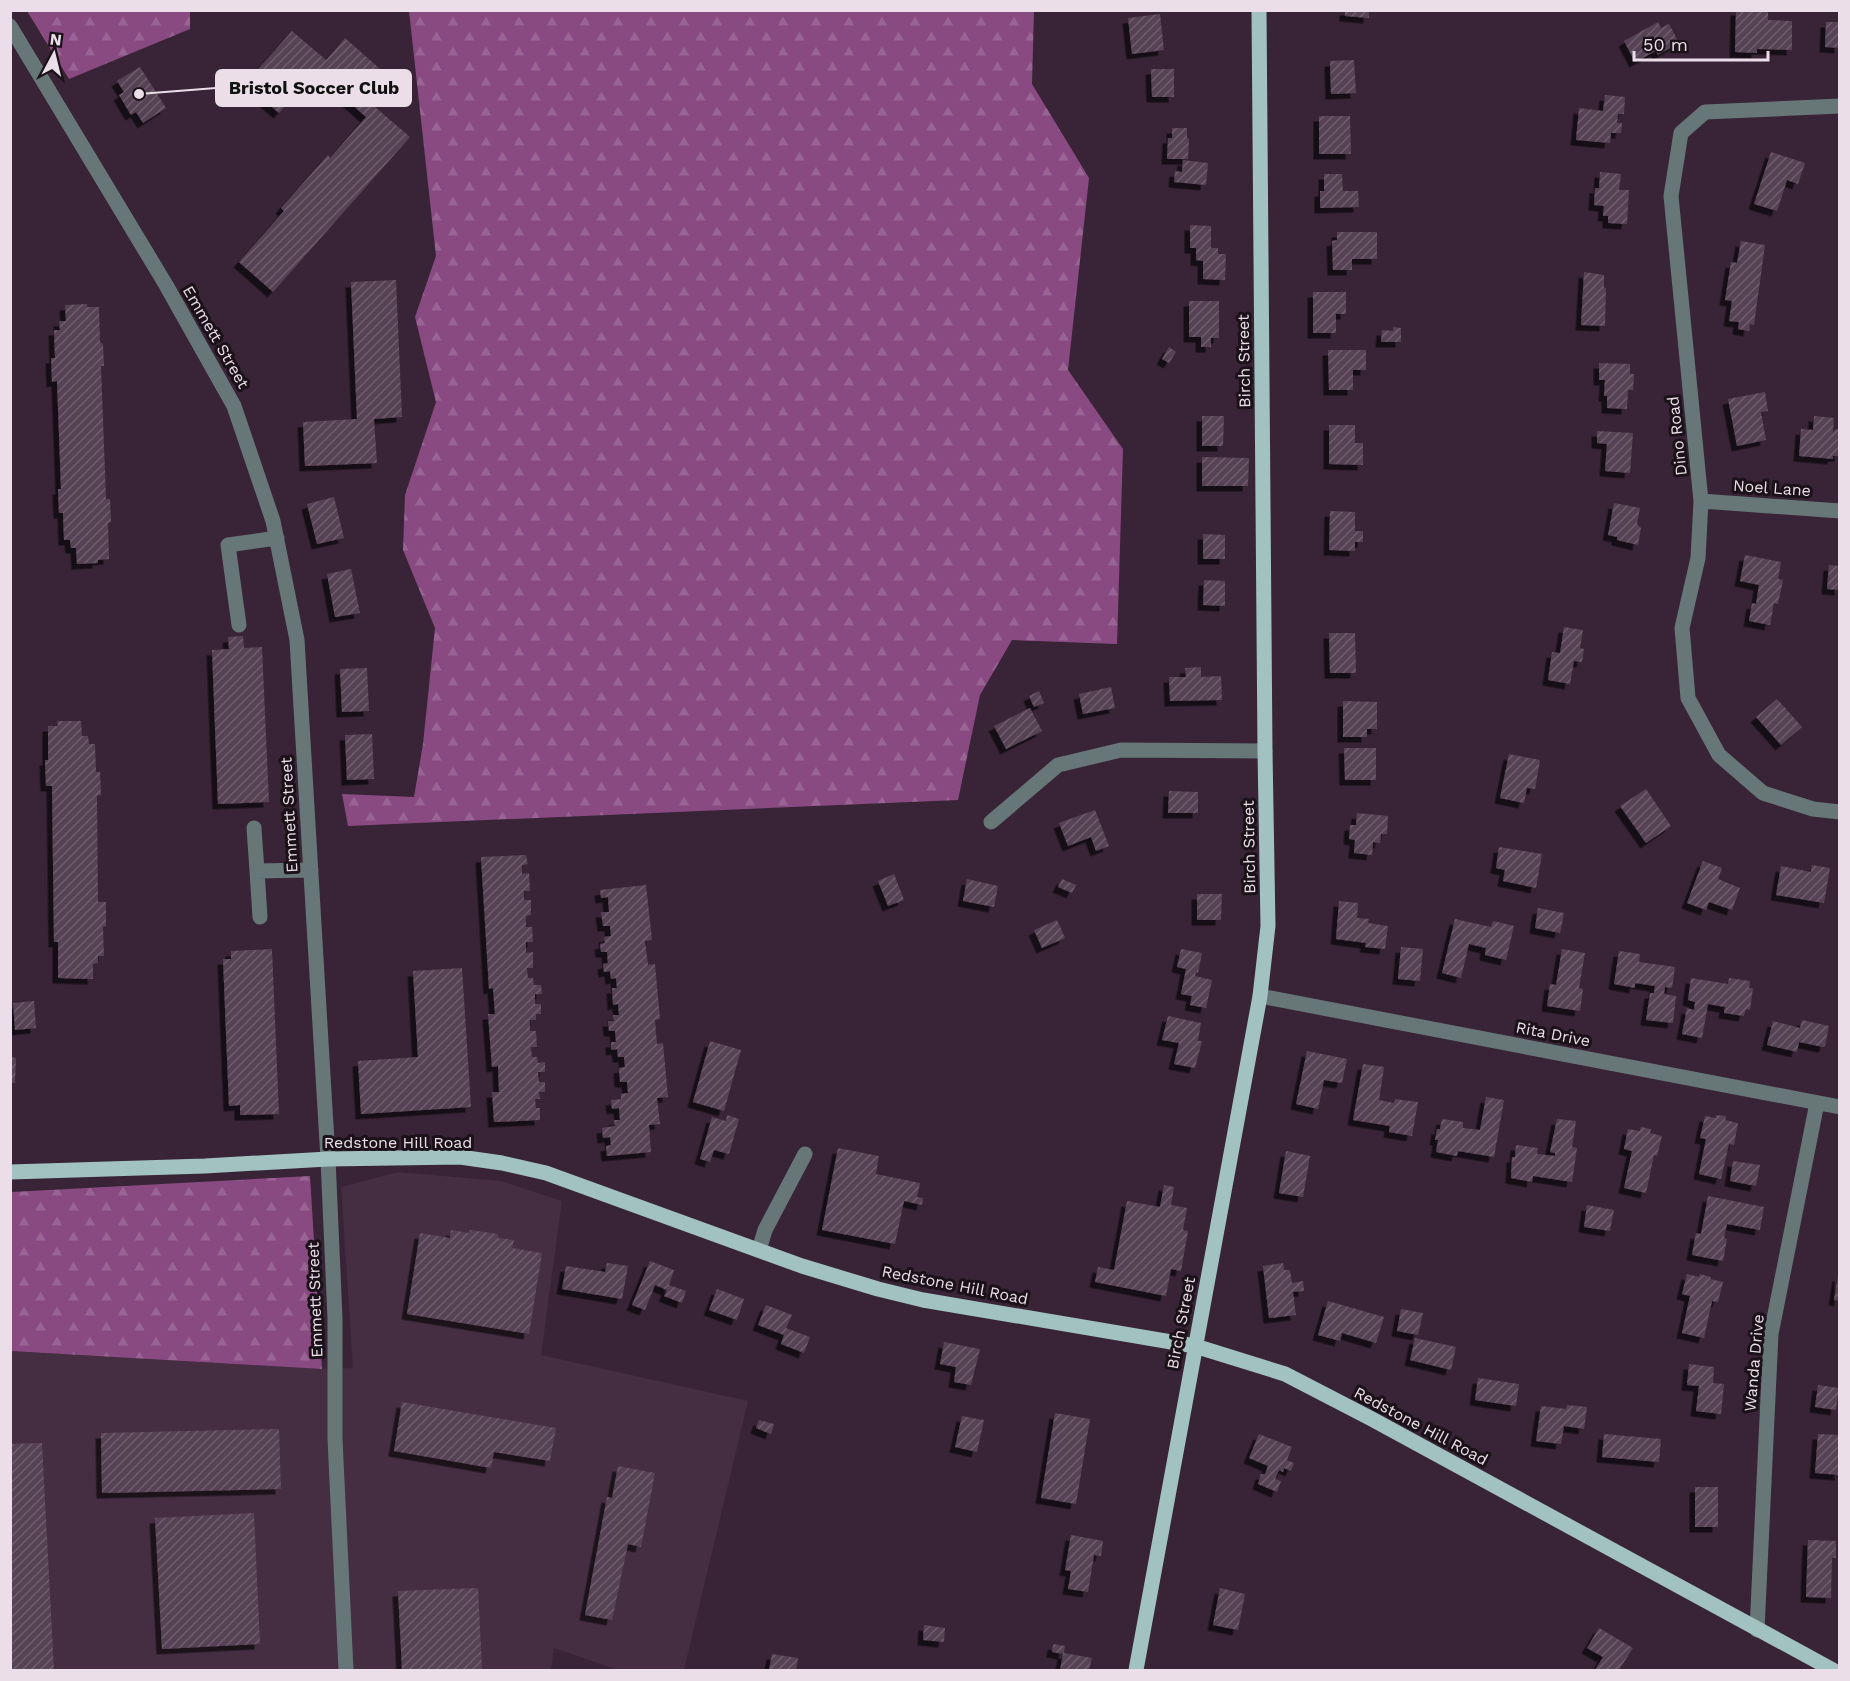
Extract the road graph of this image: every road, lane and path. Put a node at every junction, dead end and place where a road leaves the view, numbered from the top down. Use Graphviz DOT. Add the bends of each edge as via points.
graph roads {
  1 [pos="1259,10"];
  2 [pos="10,26"];
  3 [pos="1839,106"];
  4 [pos="1701,501"];
  5 [pos="1839,511"];
  6 [pos="277,538"];
  7 [pos="239,625"];
  8 [pos="1265,751"];
  9 [pos="1839,812"];
  10 [pos="992,822"];
  11 [pos="254,828"];
  12 [pos="311,870"];
  13 [pos="256,871"];
  14 [pos="260,917"];
  15 [pos="1260,996"];
  16 [pos="1817,1103"];
  17 [pos="1839,1107"];
  18 [pos="804,1154"];
  19 [pos="328,1159"];
  20 [pos="10,1172"];
  21 [pos="759,1250"];
  22 [pos="1195,1346"];
  23 [pos="1757,1630"];
  24 [pos="346,1671"];
  25 [pos="1136,1671"];
  26 [pos="1833,1671"];
  1 -- 8 [label="main road, Birch Street"];
  2 -- 6 [label="street, Emmett Street" via="234,406"];
  3 -- 4 [label="street, Dino Road" via="1706,112 1681,134 1671,196"];
  4 -- 5 [label="street, Noel Lane"];
  4 -- 9 [label="street, Dino Road" via="1698,558 1682,628 1688,698 1719,755 1763,793 1813,809"];
  6 -- 7 [label="street" via="228,545"];
  6 -- 12 [label="street, Emmett Street" via="297,640"];
  8 -- 10 [label="street" via="1121,750 1058,765"];
  8 -- 15 [label="main road, Birch Street" via="1268,926"];
  11 -- 13 [label="street"];
  12 -- 13 [label="street"];
  12 -- 19 [label="street, Emmett Street"];
  13 -- 14 [label="street"];
  15 -- 16 [label="street, Rita Drive"];
  15 -- 22 [label="main road, Birch Street"];
  16 -- 17 [label="street, Rita Drive"];
  16 -- 23 [label="street, Wanda Drive" via="1771,1334"];
  18 -- 21 [label="street" via="765,1230"];
  19 -- 20 [label="main road, Redstone Hill Road"];
  19 -- 21 [label="main road, Redstone Hill Road" via="460,1157 502,1163 546,1173"];
  19 -- 24 [label="street, Emmett Street"];
  21 -- 22 [label="main road, Redstone Hill Road" via="922,1300"];
  22 -- 23 [label="main road, Redstone Hill Road" via="1285,1374"];
  22 -- 25 [label="main road, Birch Street"];
  23 -- 26 [label="main road, Redstone Hill Road"];
}
